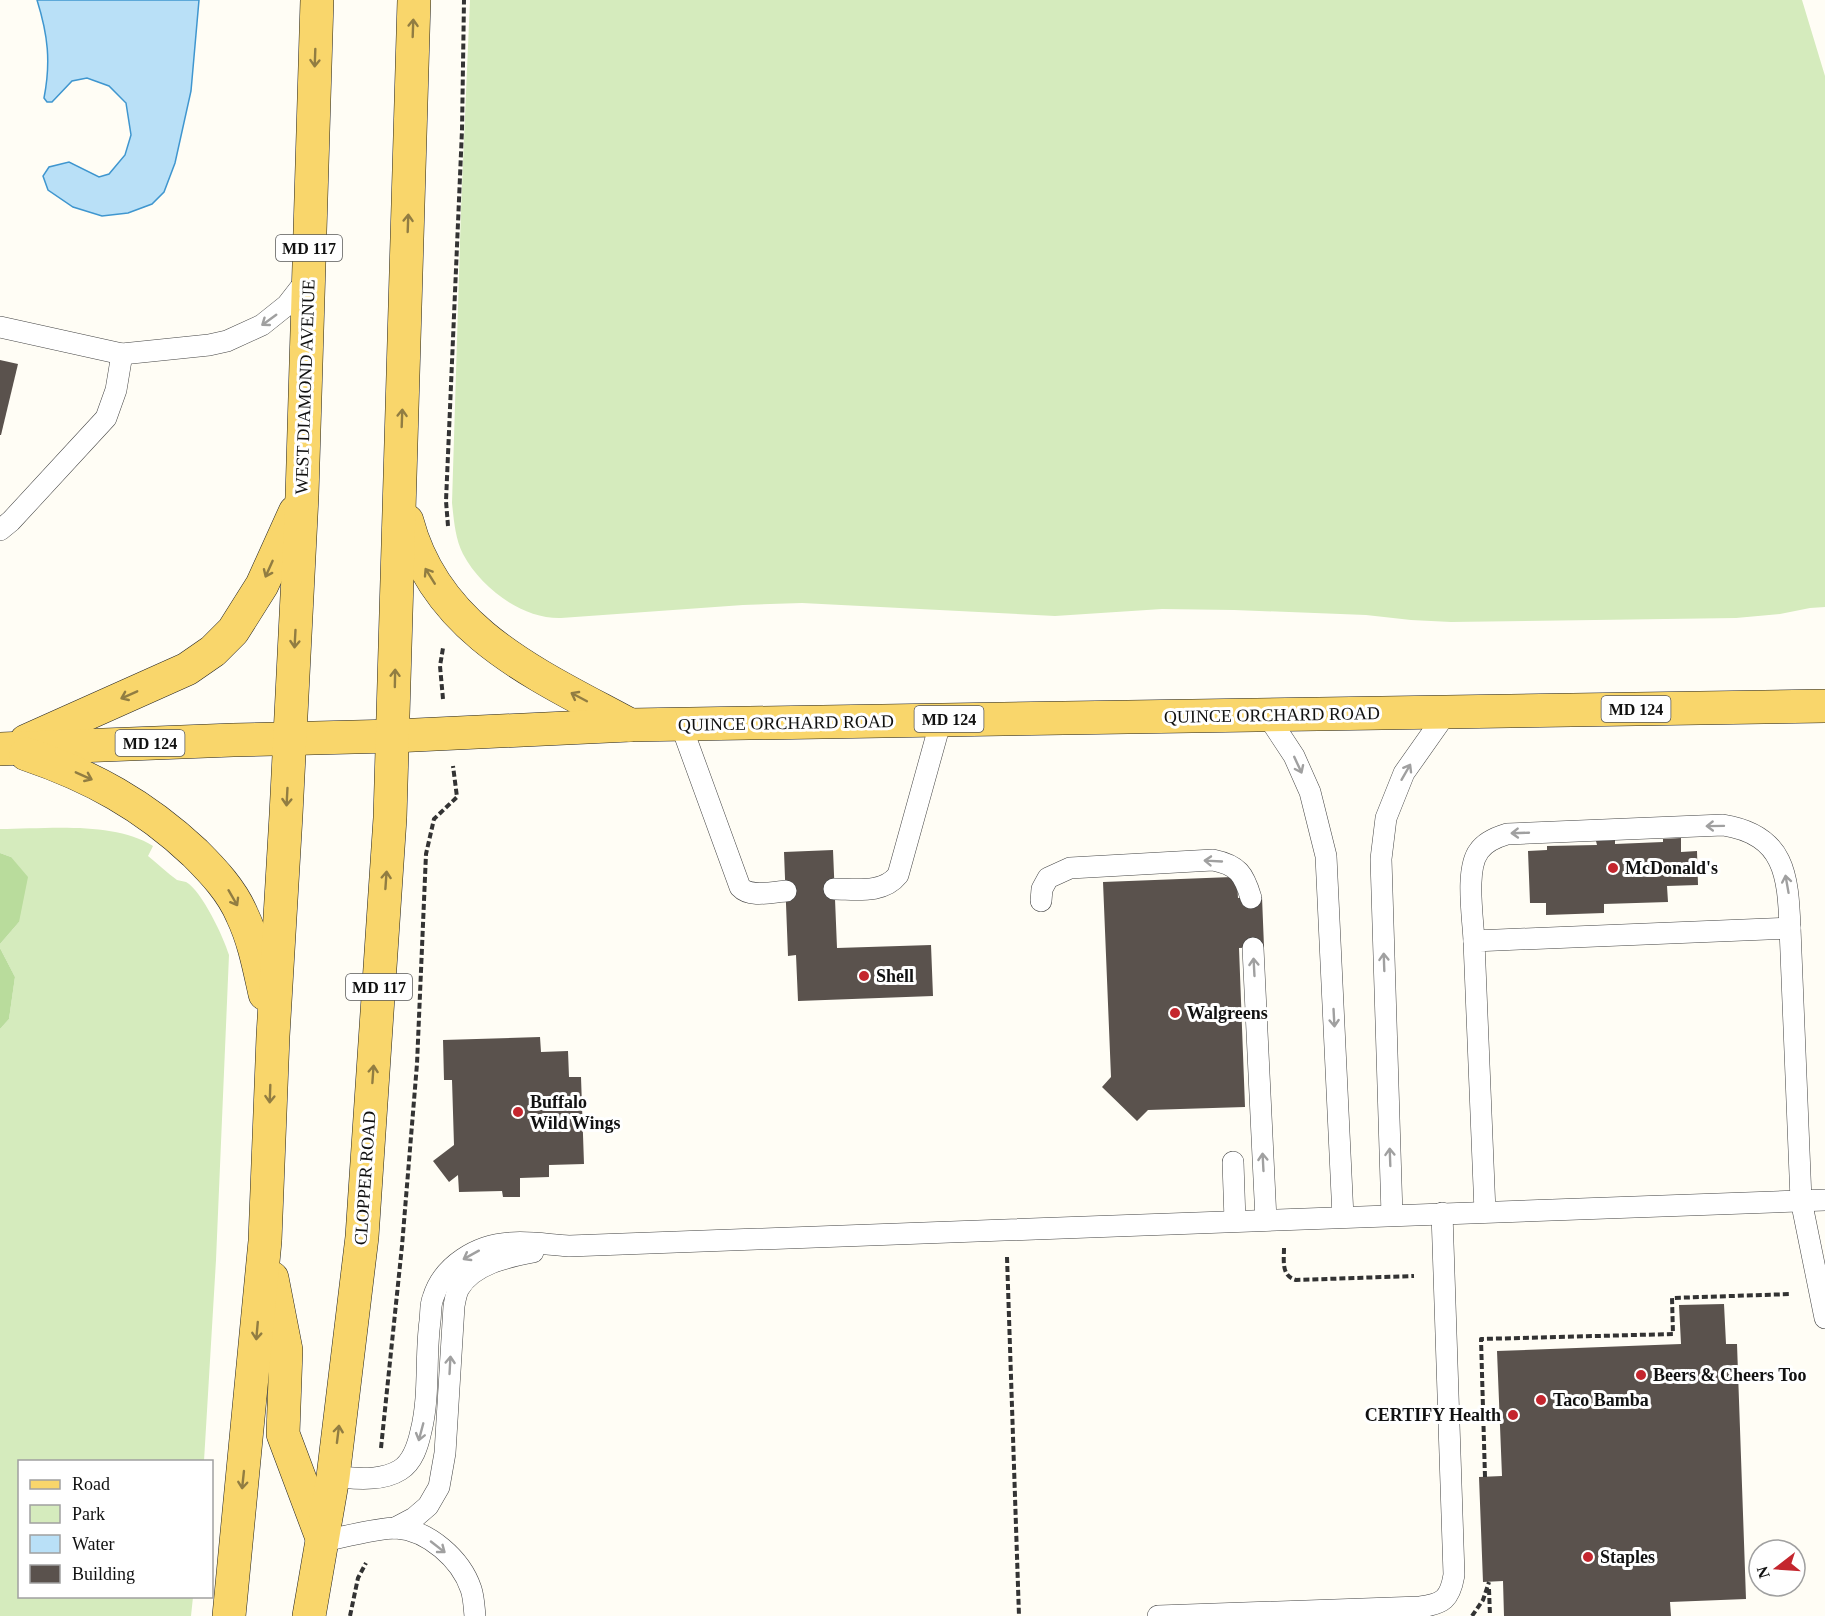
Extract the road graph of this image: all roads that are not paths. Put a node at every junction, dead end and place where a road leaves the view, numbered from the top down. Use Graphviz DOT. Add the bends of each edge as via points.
graph roads {
  1 [pos="317,0"];
  2 [pos="414,0"];
  3 [pos="308,277"];
  4 [pos="0,327"];
  5 [pos="122,354"];
  6 [pos="400,477"];
  7 [pos="302,496"];
  8 [pos="0,530"];
  9 [pos="1825,706"];
  10 [pos="1448,712"];
  11 [pos="1267,715"];
  12 [pos="941,720"];
  13 [pos="630,725"];
  14 [pos="681,725"];
  15 [pos="394,736"];
  16 [pos="291,738"];
  17 [pos="5,749"];
  18 [pos="834,890"];
  19 [pos="786,891"];
  20 [pos="1251,898"];
  21 [pos="1041,901"];
  22 [pos="1790,928"];
  23 [pos="1474,941"];
  24 [pos="1253,948"];
  25 [pos="273,1036"];
  26 [pos="1233,1162"];
  27 [pos="1801,1200"];
  28 [pos="1825,1200"];
  29 [pos="1485,1212"];
  30 [pos="1442,1214"];
  31 [pos="1392,1215"];
  32 [pos="1343,1217"];
  33 [pos="1274,1220"];
  34 [pos="1235,1221"];
  35 [pos="265,1241"];
  36 [pos="569,1246"];
  37 [pos="1825,1318"];
  38 [pos="333,1477"];
  39 [pos="388,1529"];
  40 [pos="323,1541"];
  41 [pos="229,1616"];
  42 [pos="309,1616"];
  43 [pos="475,1616"];
  44 [pos="1158,1616"];
  1 -- 3 [label="main road, WEST DIAMOND AVENUE / MD 117, one-way"];
  6 -- 2 [label="main road, MD 117, one-way"];
  3 -- 5 [label="lane, one-way" via="287,305 262,325 238,337 209,345"];
  3 -- 7 [label="main road, WEST DIAMOND AVENUE / MD 117"];
  4 -- 5 [label="lane"];
  5 -- 8 [label="lane" via="106,418"];
  13 -- 6 [label="main road, one-way" via="541,677 495,645 450,606 422,563 413,541"];
  15 -- 6 [label="main road, MD 117, one-way"];
  7 -- 16 [label="main road, WEST DIAMOND AVENUE / MD 117, one-way"];
  7 -- 17 [label="main road, one-way" via="262,585 233,631 213,651 187,669"];
  9 -- 10 [label="main road, QUINCE ORCHARD ROAD / MD 124"];
  10 -- 11 [label="main road, QUINCE ORCHARD ROAD / MD 124"];
  31 -- 10 [label="lane, one-way" via="1381,859 1386,818 1404,773"];
  11 -- 12 [label="main road, QUINCE ORCHARD ROAD / MD 124"];
  11 -- 32 [label="lane, one-way" via="1294,756 1310,792 1326,856"];
  12 -- 14 [label="main road, QUINCE ORCHARD ROAD / MD 124"];
  12 -- 18 [label="lane" via="897,875 890,884 878,888"];
  13 -- 14 [label="main road, QUINCE ORCHARD ROAD / MD 124"];
  13 -- 15 [label="main road, QUINCE ORCHARD ROAD / MD 124"];
  14 -- 19 [label="lane" via="740,887 753,893"];
  15 -- 16 [label="main road, QUINCE ORCHARD ROAD / MD 124"];
  38 -- 15 [label="main road, CLOPPER ROAD / MD 117, one-way" via="362,1237"];
  16 -- 17 [label="main road, QUINCE ORCHARD ROAD / MD 124"];
  16 -- 25 [label="main road, MD 117, one-way"];
  17 -- 25 [label="main road, one-way" via="100,783 170,830 208,866 228,889 242,914 256,952"];
  20 -- 21 [label="lane, one-way" via="1238,871 1229,863 1213,860 1070,868 1048,878"];
  22 -- 23 [label="lane"];
  22 -- 23 [label="lane, one-way" via="1788,884 1779,857 1769,844 1746,830 1723,825 1498,837 1482,846 1477,854 1472,885"];
  22 -- 27 [label="lane"];
  23 -- 29 [label="lane"];
  33 -- 24 [label="lane, one-way"];
  25 -- 35 [label="main road, MD 117, one-way"];
  26 -- 34 [label="lane"];
  27 -- 28 [label="lane"];
  27 -- 29 [label="lane"];
  27 -- 37 [label="lane"];
  29 -- 30 [label="lane"];
  30 -- 31 [label="lane"];
  30 -- 44 [label="lane" via="1454,1575 1445,1600 1420,1606"];
  31 -- 32 [label="lane"];
  32 -- 33 [label="lane"];
  33 -- 34 [label="lane"];
  34 -- 36 [label="lane"];
  35 -- 40 [label="main road" via="286,1350 283,1434"];
  35 -- 41 [label="main road, MD 117, one-way"];
  36 -- 38 [label="lane, one-way" via="512,1242 493,1245 470,1254 446,1273 433,1298 426,1412 410,1461 400,1470 383,1476"];
  39 -- 36 [label="lane, one-way" via="414,1518 428,1506 439,1487 458,1289 470,1275 504,1259"];
  38 -- 40 [label="main road, CLOPPER ROAD / MD 117"];
  39 -- 40 [label="lane"];
  39 -- 43 [label="lane, one-way" via="423,1535 456,1562 471,1589"];
  40 -- 42 [label="main road, CLOPPER ROAD / MD 117"];
}
